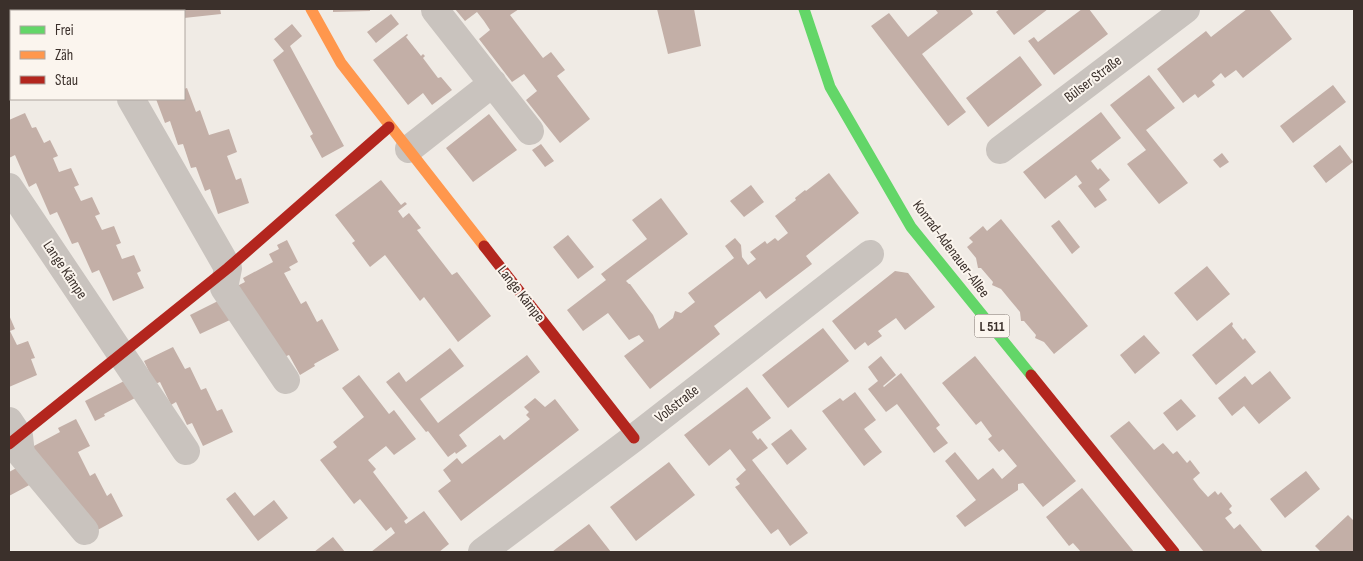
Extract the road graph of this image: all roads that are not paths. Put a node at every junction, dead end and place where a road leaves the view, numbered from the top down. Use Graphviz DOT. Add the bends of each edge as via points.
graph roads {
  1 [pos="311,9"];
  2 [pos="804,9"];
  3 [pos="1186,9"];
  4 [pos="435,10"];
  5 [pos="493,84"];
  6 [pos="132,100"];
  7 [pos="389,127"];
  8 [pos="530,131"];
  9 [pos="409,149"];
  10 [pos="1000,150"];
  11 [pos="9,187"];
  12 [pos="870,254"];
  13 [pos="228,268"];
  14 [pos="122,353"];
  15 [pos="286,380"];
  16 [pos="12,434"];
  17 [pos="634,438"];
  18 [pos="186,451"];
  19 [pos="85,531"];
  20 [pos="482,552"];
  21 [pos="1174,552"];
  1 -- 7 [label="street, Lange Kämpe" via="340,63"];
  2 -- 21 [label="street, Konrad-Adenauer-Allee / L 511" via="830,87 911,227"];
  3 -- 10 [label="street, Bülser Straße"];
  4 -- 5 [label="street"];
  5 -- 8 [label="street"];
  5 -- 9 [label="street"];
  6 -- 13 [label="street"];
  7 -- 9 [label="street, Lange Kämpe"];
  7 -- 13 [label="street"];
  9 -- 17 [label="street, Lange Kämpe"];
  11 -- 14 [label="street, Lange Kämpe"];
  12 -- 17 [label="street, Voßstraße"];
  13 -- 14 [label="street"];
  13 -- 15 [label="street" via="224,288"];
  14 -- 16 [label="street"];
  14 -- 18 [label="street, Lange Kämpe"];
  16 -- 19 [label="street" via="21,454"];
  17 -- 20 [label="street, Voßstraße"];
}
